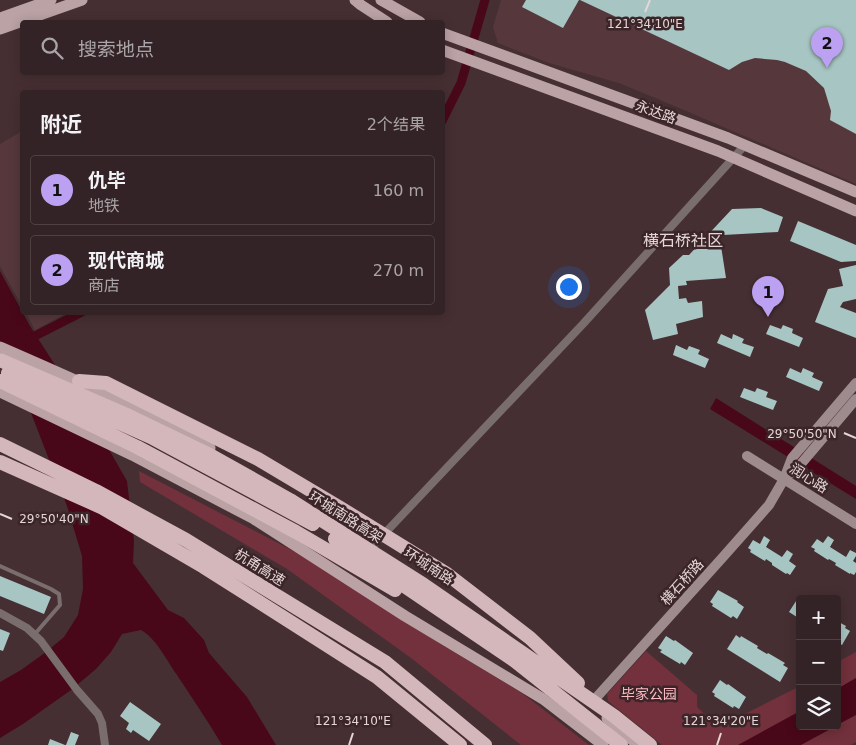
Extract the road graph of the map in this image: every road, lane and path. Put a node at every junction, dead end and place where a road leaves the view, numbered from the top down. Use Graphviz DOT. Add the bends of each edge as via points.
graph roads {
  1 [pos="52,0"];
  2 [pos="82,0"];
  3 [pos="354,0"];
  4 [pos="381,0"];
  5 [pos="0,18"];
  6 [pos="25,20"];
  7 [pos="385,20"];
  8 [pos="416,20"];
  9 [pos="20,22"];
  10 [pos="0,29"];
  11 [pos="447,35"];
  12 [pos="445,51"];
  13 [pos="745,145"];
  14 [pos="733,158"];
  15 [pos="856,192"];
  16 [pos="856,212"];
  17 [pos="0,347"];
  18 [pos="0,360"];
  19 [pos="0,370"];
  20 [pos="0,381"];
  21 [pos="80,381"];
  22 [pos="856,383"];
  23 [pos="0,392"];
  24 [pos="856,399"];
  25 [pos="0,444"];
  26 [pos="748,456"];
  27 [pos="0,462"];
  28 [pos="784,479"];
  29 [pos="856,524"];
  30 [pos="372,547"];
  31 [pos="0,566"];
  32 [pos="344,577"];
  33 [pos="0,613"];
  34 [pos="37,638"];
  35 [pos="514,661"];
  36 [pos="595,699"];
  37 [pos="614,716"];
  38 [pos="105,745"];
  39 [pos="460,745"];
  40 [pos="486,745"];
  41 [pos="603,745"];
  42 [pos="621,745"];
  43 [pos="638,745"];
  44 [pos="650,745"];
  1 -- 5 [label="main road"];
  2 -- 6 [label="main road"];
  3 -- 7 [label="main road"];
  4 -- 8 [label="main road"];
  9 -- 10 [label="main road"];
  11 -- 13 [label="main road, 永达路"];
  12 -- 14 [label="main road, 永达路"];
  13 -- 14 [label="street"];
  13 -- 15 [label="main road, 永达路"];
  14 -- 16 [label="main road, 永达路"];
  14 -- 30 [label="street" via="583,324"];
  17 -- 21 [label="main road, 环城南路"];
  18 -- 37 [label="highway, 环城南路高架" via="210,455 290,500 424,585"];
  19 -- 35 [label="highway, 环城南路高架" via="151,437 315,525"];
  20 -- 35 [label="highway" via="137,447 296,532"];
  21 -- 30 [label="main road, 环城南路" via="184,433"];
  21 -- 36 [label="highway" via="106,383 258,459 342,509 447,574 530,638"];
  22 -- 28 [label="main road, 横石桥路" via="792,458"];
  23 -- 32 [label="main road" via="132,455 254,519"];
  24 -- 28 [label="main road, 横石桥路" via="800,465"];
  25 -- 40 [label="highway, 杭甬高速" via="96,490 186,540 385,662"];
  26 -- 28 [label="main road, 润心路"];
  27 -- 39 [label="highway" via="101,508 204,567 377,677"];
  28 -- 29 [label="main road, 润心路"];
  28 -- 36 [label="main road, 横石桥路" via="769,505"];
  30 -- 32 [label="street"];
  30 -- 43 [label="main road, 环城南路" via="437,588 508,640"];
  31 -- 34 [label="lane" via="59,594 60,605"];
  32 -- 41 [label="main road" via="543,699"];
  33 -- 34 [label="street" via="27,628"];
  34 -- 38 [label="street" via="98,714"];
  35 -- 42 [label="highway, 环城南路高架"];
  36 -- 37 [label="highway"];
  37 -- 44 [label="highway, 环城南路高架"];
}
